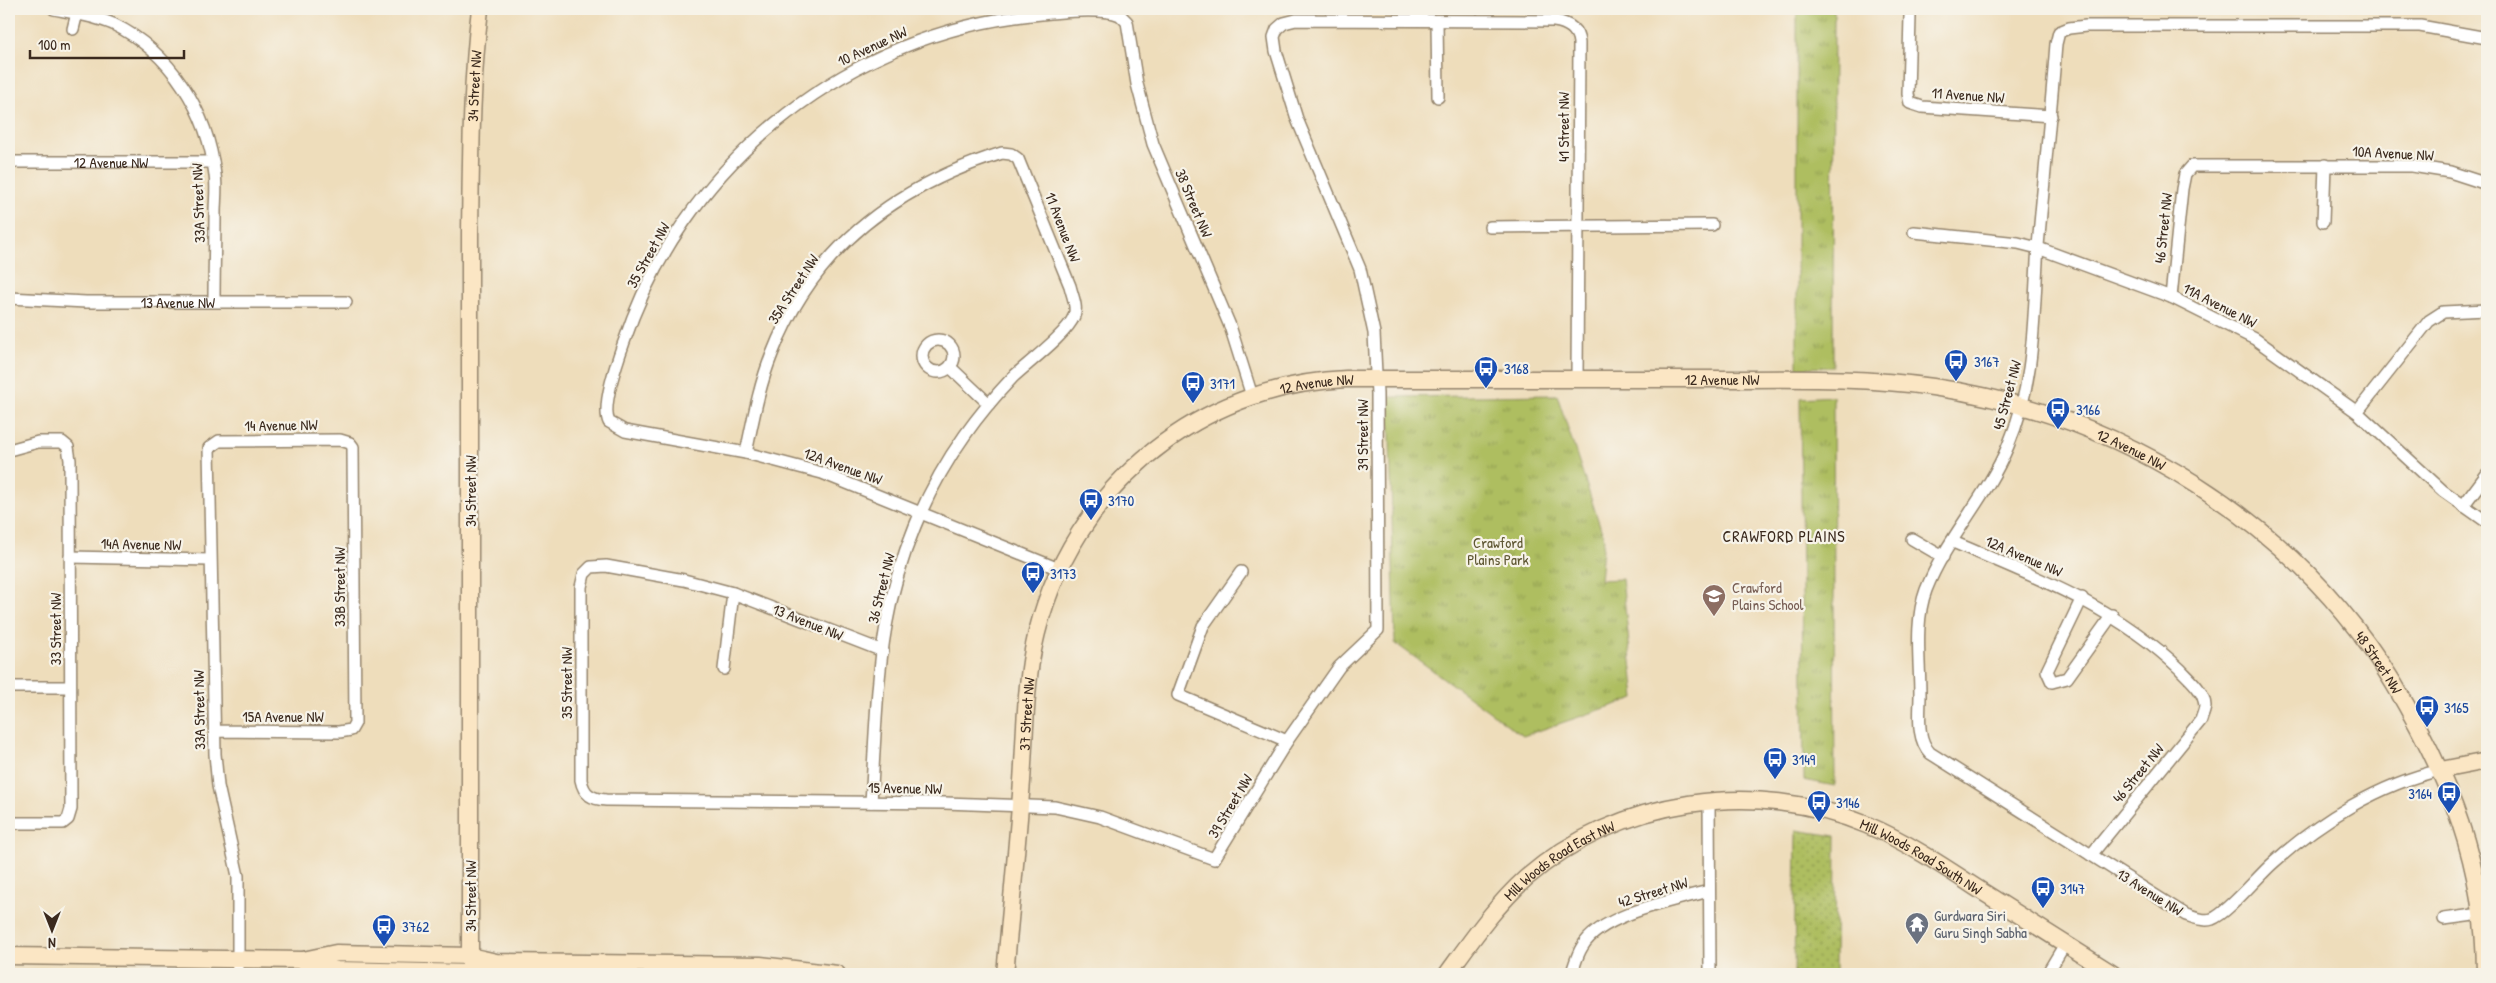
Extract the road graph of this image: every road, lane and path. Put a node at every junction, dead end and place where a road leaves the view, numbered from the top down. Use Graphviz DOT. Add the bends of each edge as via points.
graph roads {
  1 [pos="54,9"];
  2 [pos="480,9"];
  3 [pos="77,13"];
  4 [pos="1910,16"];
  5 [pos="1123,17"];
  6 [pos="1437,21"];
  7 [pos="73,29"];
  8 [pos="2487,38"];
  9 [pos="1438,97"];
  10 [pos="2051,116"];
  11 [pos="766,130"];
  12 [pos="1011,154"];
  13 [pos="9,162"];
  14 [pos="213,162"];
  15 [pos="2324,165"];
  16 [pos="2192,166"];
  17 [pos="2487,184"];
  18 [pos="2323,222"];
  19 [pos="1712,225"];
  20 [pos="1490,227"];
  21 [pos="1578,227"];
  22 [pos="1914,232"];
  23 [pos="2038,248"];
  24 [pos="2171,297"];
  25 [pos="9,298"];
  26 [pos="214,301"];
  27 [pos="346,302"];
  28 [pos="2487,310"];
  29 [pos="1075,315"];
  30 [pos="950,367"];
  31 [pos="1376,379"];
  32 [pos="1577,379"];
  33 [pos="1252,396"];
  34 [pos="989,404"];
  35 [pos="2022,406"];
  36 [pos="2357,412"];
  37 [pos="609,422"];
  38 [pos="350,443"];
  39 [pos="212,444"];
  40 [pos="9,450"];
  41 [pos="746,453"];
  42 [pos="2487,474"];
  43 [pos="1122,478"];
  44 [pos="2464,506"];
  45 [pos="921,512"];
  46 [pos="2487,522"];
  47 [pos="1912,539"];
  48 [pos="1953,542"];
  49 [pos="70,557"];
  50 [pos="1942,558"];
  51 [pos="210,560"];
  52 [pos="2300,566"];
  53 [pos="1059,569"];
  54 [pos="586,570"];
  55 [pos="1241,572"];
  56 [pos="733,593"];
  57 [pos="2082,598"];
  58 [pos="2112,615"];
  59 [pos="883,651"];
  60 [pos="724,669"];
  61 [pos="9,687"];
  62 [pos="70,687"];
  63 [pos="2205,708"];
  64 [pos="351,730"];
  65 [pos="215,731"];
  66 [pos="1286,741"];
  67 [pos="1923,743"];
  68 [pos="2487,761"];
  69 [pos="2441,770"];
  70 [pos="588,795"];
  71 [pos="1708,801"];
  72 [pos="871,802"];
  73 [pos="1020,805"];
  74 [pos="9,823"];
  75 [pos="2090,855"];
  76 [pos="1214,859"];
  77 [pos="1710,891"];
  78 [pos="2481,914"];
  79 [pos="2444,919"];
  80 [pos="2064,944"];
  81 [pos="9,956"];
  82 [pos="470,956"];
  83 [pos="304,960"];
  84 [pos="496,962"];
  85 [pos="238,967"];
  86 [pos="1572,972"];
  87 [pos="470,974"];
  88 [pos="837,974"];
  89 [pos="1005,974"];
  90 [pos="1447,974"];
  91 [pos="1710,974"];
  92 [pos="2047,974"];
  93 [pos="2113,974"];
  94 [pos="2485,974"];
  1 -- 3 [label="street"];
  2 -- 82 [label="street, 34 Street NW" via="471,188"];
  3 -- 7 [label="street"];
  3 -- 14 [label="street, 33A Street NW" via="111,24 149,48 176,75 204,128"];
  4 -- 10 [label="street, 11 Avenue NW" via="1910,103"];
  5 -- 11 [label="street, 10 Avenue NW" via="1111,12 1046,14 984,22 941,34 903,47 844,75"];
  5 -- 33 [label="street, 38 Street NW" via="1127,22 1137,84 1153,144 1230,326"];
  6 -- 9 [label="street"];
  6 -- 21 [label="street, 41 Street NW" via="1554,21 1574,29 1579,43"];
  6 -- 31 [label="street, 39 Street NW" via="1296,20 1280,25 1274,42 1286,87 1363,280 1374,333"];
  8 -- 10 [label="street, 45 Street NW" via="2420,26 2069,28 2059,32 2056,44"];
  10 -- 23 [label="street, 45 Street NW"];
  11 -- 37 [label="street, 35 Street NW" via="708,190 682,224 655,269 636,308 620,355 606,412"];
  12 -- 29 [label="street, 11 Avenue NW" via="1023,166 1070,286"];
  12 -- 41 [label="street, 35A Street NW" via="1002,153 982,160 918,187 865,223 832,257 803,296 778,340 760,391"];
  13 -- 14 [label="street, 12 Avenue NW"];
  14 -- 26 [label="street, 33A Street NW"];
  15 -- 16 [label="street, 10A Avenue NW"];
  15 -- 17 [label="street, 10A Avenue NW" via="2412,166 2450,172"];
  15 -- 18 [label="street"];
  16 -- 24 [label="street, 46 Street NW" via="2185,174 2182,189"];
  19 -- 21 [label="street"];
  20 -- 21 [label="street"];
  21 -- 32 [label="street, 41 Street NW"];
  22 -- 23 [label="street, 11A Avenue NW"];
  23 -- 24 [label="street, 11A Avenue NW"];
  23 -- 35 [label="street, 45 Street NW" via="2033,355"];
  24 -- 36 [label="street, 11A Avenue NW" via="2255,339"];
  25 -- 26 [label="street, 13 Avenue NW" via="86,302"];
  26 -- 27 [label="street, 13 Avenue NW"];
  28 -- 36 [label="street" via="2450,312 2429,321"];
  29 -- 34 [label="street, 36 Street NW" via="1065,330 1012,378"];
  30 -- 34 [label="street"];
  31 -- 32 [label="street, 12 Avenue NW"];
  31 -- 33 [label="street, 12 Avenue NW" via="1324,381"];
  31 -- 66 [label="street, 39 Street NW" via="1378,630 1340,667"];
  32 -- 35 [label="street, 12 Avenue NW" via="1884,381 1972,393"];
  33 -- 43 [label="street, 12 Avenue NW" via="1188,426 1156,448"];
  34 -- 45 [label="street, 36 Street NW" via="954,451"];
  35 -- 48 [label="street, 45 Street NW" via="2008,447"];
  35 -- 52 [label="street, 12 Avenue NW" via="2079,426 2171,468 2245,518"];
  36 -- 44 [label="street, 11A Avenue NW" via="2443,491"];
  37 -- 41 [label="street, 12A Avenue NW" via="625,431"];
  38 -- 39 [label="street, 14 Avenue NW" via="293,439 219,441"];
  38 -- 64 [label="street, 33B Street NW" via="353,447 355,713"];
  39 -- 51 [label="street, 33A Street NW" via="209,448"];
  40 -- 49 [label="street, 33 Street NW" via="38,442 62,442 68,447"];
  41 -- 45 [label="street, 12A Avenue NW" via="822,473"];
  42 -- 44 [label="street"];
  43 -- 53 [label="street, 37 Street NW" via="1103,498"];
  44 -- 46 [label="street, 11A Avenue NW"];
  45 -- 53 [label="street, 12A Avenue NW"];
  45 -- 59 [label="street, 36 Street NW" via="894,588"];
  47 -- 50 [label="street"];
  48 -- 50 [label="street, 45 Street NW"];
  48 -- 57 [label="street, 12A Avenue NW"];
  49 -- 51 [label="street, 14A Avenue NW"];
  49 -- 62 [label="street, 33 Street NW"];
  50 -- 67 [label="street, 45 Street NW" via="1926,591 1921,613 1920,730"];
  51 -- 65 [label="street, 33A Street NW"];
  52 -- 69 [label="street, 48 Street NW" via="2379,660"];
  53 -- 73 [label="street, 37 Street NW" via="1043,611 1033,651"];
  54 -- 56 [label="street, 13 Avenue NW" via="606,566"];
  54 -- 70 [label="street, 35 Street NW" via="581,588 580,780"];
  55 -- 66 [label="street" via="1203,626 1178,694"];
  56 -- 59 [label="street, 13 Avenue NW"];
  56 -- 60 [label="street"];
  57 -- 58 [label="street, 12A Avenue NW"];
  57 -- 58 [label="street" via="2047,671 2052,682 2067,678"];
  58 -- 63 [label="street, 12A Avenue NW" via="2143,637 2198,687"];
  59 -- 72 [label="street, 36 Street NW"];
  61 -- 62 [label="street"];
  62 -- 74 [label="street, 33 Street NW" via="71,809 68,819 63,823"];
  63 -- 75 [label="street, 46 Street NW" via="2201,720"];
  64 -- 65 [label="street, 15A Avenue NW"];
  65 -- 85 [label="street, 33A Street NW" via="218,786 238,876"];
  66 -- 76 [label="street, 39 Street NW"];
  67 -- 75 [label="street, 13 Avenue NW" via="1944,763"];
  68 -- 69 [label="street, 13 Avenue NW"];
  69 -- 75 [label="street, 13 Avenue NW" via="2397,784 2335,816 2274,862 2212,919 2186,915"];
  69 -- 78 [label="street, 48 Street NW" via="2468,846"];
  70 -- 72 [label="street, 15 Avenue NW" via="606,800"];
  71 -- 77 [label="street, 42 Street NW"];
  71 -- 80 [label="street, Mill Woods Road South NW" via="1787,803 1866,824 1926,856"];
  71 -- 90 [label="street, Mill Woods Road East NW" via="1668,808 1625,821 1558,854 1526,878 1498,907"];
  72 -- 73 [label="street, 15 Avenue NW"];
  73 -- 76 [label="street, 15 Avenue NW" via="1086,813"];
  73 -- 89 [label="street, 37 Street NW"];
  77 -- 86 [label="street, 42 Street NW" via="1625,914 1591,936 1582,946"];
  77 -- 91 [label="street, 42 Street NW"];
  78 -- 79 [label="street"];
  78 -- 94 [label="street, 48 Street NW"];
  80 -- 92 [label="street"];
  80 -- 93 [label="street, Mill Woods Road South NW"];
  81 -- 85 [label="street"];
  82 -- 83 [label="street" via="336,953"];
  82 -- 84 [label="street"];
  82 -- 87 [label="street, 34 Street NW"];
  83 -- 85 [label="street"];
  83 -- 87 [label="street" via="336,970"];
  84 -- 87 [label="street"];
  84 -- 88 [label="street" via="753,965"];
}
